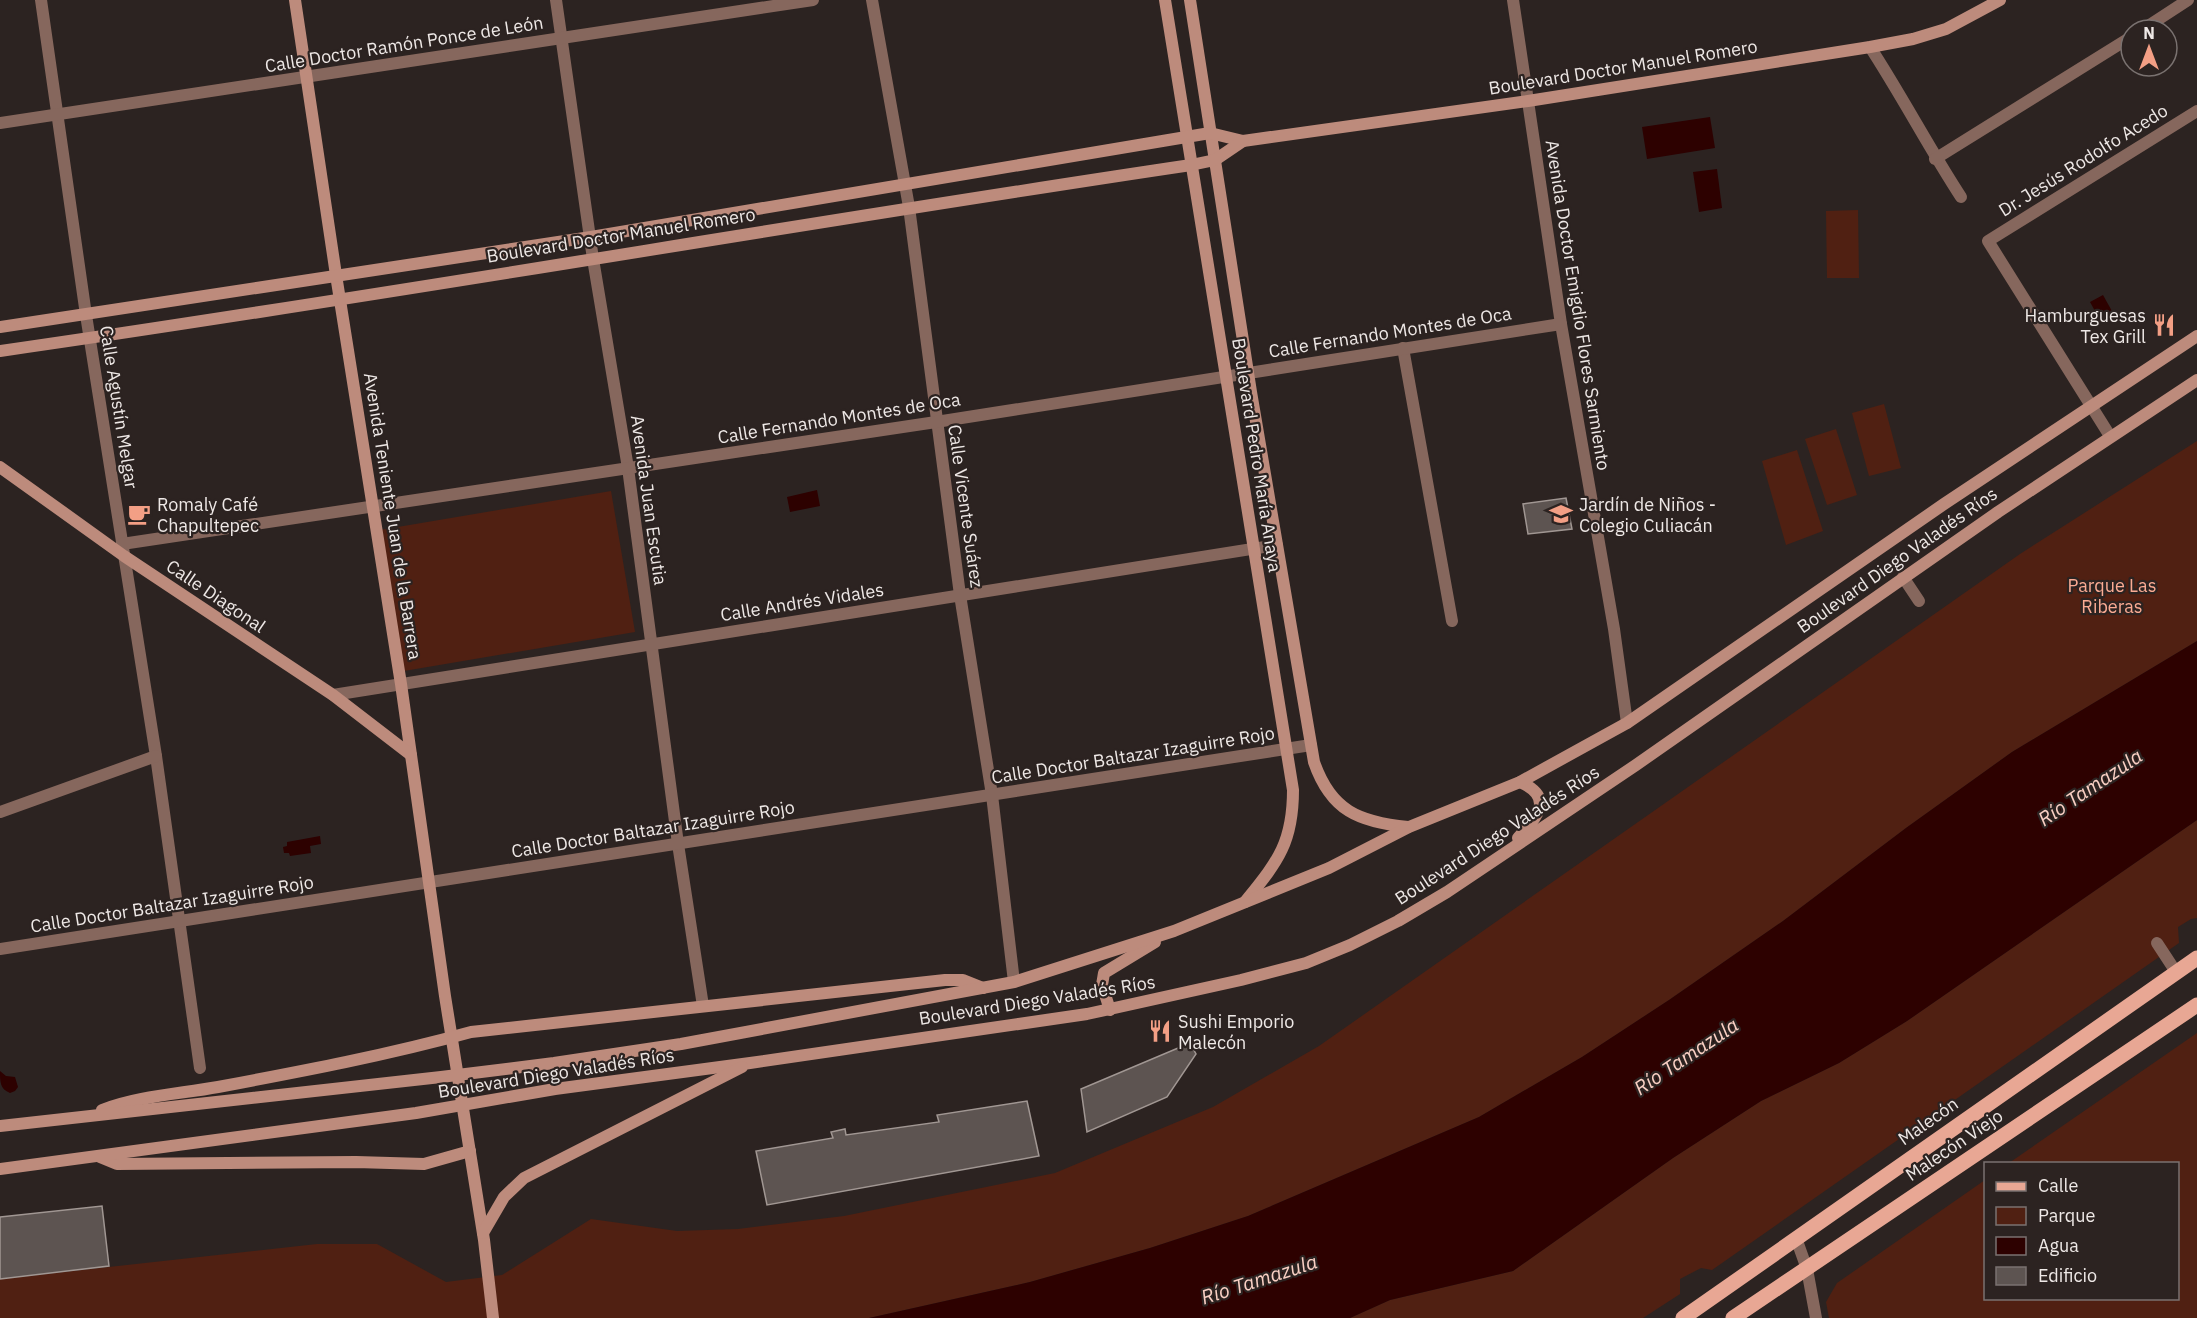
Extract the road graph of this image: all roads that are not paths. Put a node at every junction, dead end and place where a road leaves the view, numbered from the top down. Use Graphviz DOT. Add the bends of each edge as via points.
graph roads {
  1 [pos="41,0"];
  2 [pos="295,0"];
  3 [pos="556,0"];
  4 [pos="813,0"];
  5 [pos="872,0"];
  6 [pos="1165,0"];
  7 [pos="1190,0"];
  8 [pos="1513,0"];
  9 [pos="2001,0"];
  10 [pos="2188,0"];
  11 [pos="2160,18"];
  12 [pos="561,37"];
  13 [pos="2119,44"];
  14 [pos="1870,47"];
  15 [pos="306,78"];
  16 [pos="1528,101"];
  17 [pos="2197,111"];
  18 [pos="58,114"];
  19 [pos="0,123"];
  20 [pos="1210,133"];
  21 [pos="1186,137"];
  22 [pos="1243,141"];
  23 [pos="1935,159"];
  24 [pos="1215,160"];
  25 [pos="1191,165"];
  26 [pos="904,184"];
  27 [pos="1961,197"];
  28 [pos="909,207"];
  29 [pos="591,237"];
  30 [pos="593,259"];
  31 [pos="336,275"];
  32 [pos="341,299"];
  33 [pos="86,315"];
  34 [pos="1561,324"];
  35 [pos="0,327"];
  36 [pos="2197,336"];
  37 [pos="91,338"];
  38 [pos="1403,348"];
  39 [pos="0,351"];
  40 [pos="1249,372"];
  41 [pos="1226,376"];
  42 [pos="2197,380"];
  43 [pos="2089,405"];
  44 [pos="936,422"];
  45 [pos="2110,436"];
  46 [pos="0,467"];
  47 [pos="628,468"];
  48 [pos="372,507"];
  49 [pos="1277,545"];
  50 [pos="1253,548"];
  51 [pos="123,550"];
  52 [pos="1903,577"];
  53 [pos="960,595"];
  54 [pos="1919,602"];
  55 [pos="1452,621"];
  56 [pos="651,644"];
  57 [pos="401,684"];
  58 [pos="333,695"];
  59 [pos="1627,723"];
  60 [pos="1311,745"];
  61 [pos="1286,749"];
  62 [pos="411,755"];
  63 [pos="156,756"];
  64 [pos="1520,782"];
  65 [pos="992,795"];
  66 [pos="0,812"];
  67 [pos="1409,827"];
  68 [pos="678,844"];
  69 [pos="1507,850"];
  70 [pos="430,882"];
  71 [pos="1244,903"];
  72 [pos="178,921"];
  73 [pos="1174,931"];
  74 [pos="2157,943"];
  75 [pos="0,949"];
  76 [pos="2197,958"];
  77 [pos="2176,972"];
  78 [pos="1014,982"];
  79 [pos="985,988"];
  80 [pos="2197,1005"];
  81 [pos="703,1006"];
  82 [pos="1110,1010"];
  83 [pos="452,1037"];
  84 [pos="750,1063"];
  85 [pos="200,1068"];
  86 [pos="75,1118"];
  87 [pos="0,1126"];
  88 [pos="470,1150"];
  89 [pos="98,1156"];
  90 [pos="0,1169"];
  91 [pos="483,1237"];
  92 [pos="1796,1238"];
  93 [pos="1807,1269"];
  94 [pos="493,1318"];
  95 [pos="1683,1318"];
  96 [pos="1733,1318"];
  97 [pos="1816,1318"];
  1 -- 18 [label="street, Calle Agustín Melgar"];
  2 -- 15 [label="main road, Avenida Teniente Juan de la Barrera"];
  3 -- 12 [label="street, Avenida Juan Escutia"];
  4 -- 12 [label="street, Calle Doctor Ramón Ponce de León"];
  5 -- 26 [label="street, Calle Vicente Suárez"];
  6 -- 21 [label="main road, Boulevard Pedro María Anaya"];
  7 -- 20 [label="main road, Boulevard Pedro María Anaya"];
  8 -- 16 [label="street, Avenida Doctor Emigdio Flores Sarmiento"];
  9 -- 14 [label="main road, Boulevard Doctor Manuel Romero" via="1946,30"];
  10 -- 11 [label="street"];
  12 -- 15 [label="street, Calle Doctor Ramón Ponce de León"];
  12 -- 29 [label="street, Avenida Juan Escutia"];
  13 -- 23 [label="street"];
  14 -- 16 [label="main road, Boulevard Doctor Manuel Romero"];
  14 -- 23 [label="street"];
  15 -- 18 [label="street, Calle Doctor Ramón Ponce de León"];
  15 -- 31 [label="main road, Avenida Teniente Juan de la Barrera"];
  16 -- 22 [label="main road, Boulevard Doctor Manuel Romero"];
  16 -- 34 [label="street, Avenida Doctor Emigdio Flores Sarmiento"];
  17 -- 43 [label="street, Dr. Jesús Rodolfo Acedo" via="1988,241"];
  18 -- 19 [label="street, Calle Doctor Ramón Ponce de León"];
  18 -- 33 [label="street, Calle Agustín Melgar"];
  20 -- 21 [label="main road, Boulevard Doctor Manuel Romero"];
  20 -- 22 [label="main road, Boulevard Doctor Manuel Romero"];
  20 -- 24 [label="main road, Boulevard Pedro María Anaya"];
  21 -- 25 [label="main road, Boulevard Pedro María Anaya"];
  21 -- 26 [label="main road, Boulevard Doctor Manuel Romero"];
  22 -- 24 [label="main road, Boulevard Doctor Manuel Romero"];
  23 -- 27 [label="street"];
  24 -- 25 [label="main road, Boulevard Doctor Manuel Romero"];
  24 -- 40 [label="main road, Boulevard Pedro María Anaya"];
  25 -- 28 [label="main road, Boulevard Doctor Manuel Romero"];
  25 -- 41 [label="main road, Boulevard Pedro María Anaya"];
  26 -- 28 [label="street, Calle Vicente Suárez"];
  26 -- 29 [label="main road, Boulevard Doctor Manuel Romero"];
  28 -- 30 [label="main road, Boulevard Doctor Manuel Romero"];
  28 -- 44 [label="street, Calle Vicente Suárez"];
  29 -- 30 [label="street, Avenida Juan Escutia"];
  29 -- 31 [label="main road, Boulevard Doctor Manuel Romero"];
  30 -- 32 [label="main road, Boulevard Doctor Manuel Romero"];
  30 -- 47 [label="street, Avenida Juan Escutia"];
  31 -- 32 [label="main road, Avenida Teniente Juan de la Barrera"];
  31 -- 33 [label="main road, Boulevard Doctor Manuel Romero"];
  32 -- 37 [label="main road, Boulevard Doctor Manuel Romero"];
  32 -- 48 [label="main road, Avenida Teniente Juan de la Barrera"];
  33 -- 35 [label="main road, Boulevard Doctor Manuel Romero"];
  33 -- 37 [label="street, Calle Agustín Melgar"];
  34 -- 38 [label="street, Calle Fernando Montes de Oca"];
  34 -- 59 [label="street, Avenida Doctor Emigdio Flores Sarmiento"];
  36 -- 43 [label="main road, Boulevard Diego Valadés Ríos"];
  37 -- 39 [label="main road, Boulevard Doctor Manuel Romero"];
  37 -- 51 [label="street, Calle Agustín Melgar"];
  38 -- 40 [label="street, Calle Fernando Montes de Oca"];
  38 -- 55 [label="street"];
  40 -- 41 [label="street, Calle Fernando Montes de Oca"];
  40 -- 49 [label="main road, Boulevard Pedro María Anaya"];
  41 -- 44 [label="street, Calle Fernando Montes de Oca"];
  41 -- 50 [label="main road, Boulevard Pedro María Anaya"];
  42 -- 45 [label="main road, Boulevard Diego Valadés Ríos"];
  43 -- 45 [label="street"];
  43 -- 59 [label="main road, Boulevard Diego Valadés Ríos"];
  44 -- 47 [label="street, Calle Fernando Montes de Oca"];
  44 -- 53 [label="street, Calle Vicente Suárez"];
  45 -- 52 [label="main road, Boulevard Diego Valadés Ríos"];
  46 -- 51 [label="main road, Calle Diagonal"];
  47 -- 48 [label="street, Calle Fernando Montes de Oca"];
  47 -- 56 [label="street, Avenida Juan Escutia"];
  48 -- 51 [label="street, Calle Fernando Montes de Oca"];
  48 -- 57 [label="main road, Avenida Teniente Juan de la Barrera"];
  49 -- 50 [label="street, Calle Andrés Vidales"];
  49 -- 60 [label="main road, Boulevard Pedro María Anaya"];
  50 -- 53 [label="street, Calle Andrés Vidales"];
  50 -- 61 [label="main road, Boulevard Pedro María Anaya"];
  51 -- 58 [label="main road, Calle Diagonal"];
  51 -- 63 [label="street, Calle Agustín Melgar"];
  52 -- 54 [label="street"];
  52 -- 69 [label="main road, Boulevard Diego Valadés Ríos" via="1636,765"];
  53 -- 56 [label="street, Calle Andrés Vidales"];
  53 -- 65 [label="street, Calle Vicente Suárez"];
  56 -- 57 [label="street, Calle Andrés Vidales"];
  56 -- 68 [label="street, Avenida Juan Escutia"];
  57 -- 58 [label="street, Calle Andrés Vidales"];
  57 -- 62 [label="main road, Avenida Teniente Juan de la Barrera"];
  58 -- 62 [label="main road, Calle Diagonal"];
  59 -- 64 [label="main road, Boulevard Diego Valadés Ríos"];
  60 -- 61 [label="street, Calle Doctor Baltazar Izaguirre Rojo"];
  60 -- 67 [label="main road, Boulevard Pedro María Anaya" via="1318,776 1343,809 1365,820"];
  61 -- 65 [label="street, Calle Doctor Baltazar Izaguirre Rojo"];
  61 -- 71 [label="main road, Boulevard Pedro María Anaya" via="1293,790 1291,826 1275,863"];
  62 -- 70 [label="main road, Avenida Teniente Juan de la Barrera"];
  63 -- 66 [label="street"];
  63 -- 72 [label="street, Calle Agustín Melgar"];
  64 -- 67 [label="main road, Boulevard Diego Valadés Ríos"];
  64 -- 69 [label="main road" via="1536,794 1540,805 1538,814"];
  65 -- 68 [label="street, Calle Doctor Baltazar Izaguirre Rojo"];
  65 -- 78 [label="street, Calle Vicente Suárez"];
  67 -- 71 [label="main road, Boulevard Diego Valadés Ríos" via="1329,868"];
  68 -- 70 [label="street, Calle Doctor Baltazar Izaguirre Rojo"];
  68 -- 81 [label="street, Avenida Juan Escutia"];
  69 -- 82 [label="main road, Boulevard Diego Valadés Ríos" via="1398,921 1317,959"];
  70 -- 72 [label="street, Calle Doctor Baltazar Izaguirre Rojo"];
  70 -- 83 [label="main road, Avenida Teniente Juan de la Barrera"];
  71 -- 73 [label="main road, Boulevard Diego Valadés Ríos"];
  72 -- 75 [label="street, Calle Doctor Baltazar Izaguirre Rojo"];
  72 -- 85 [label="street, Calle Agustín Melgar"];
  73 -- 78 [label="main road, Boulevard Diego Valadés Ríos"];
  73 -- 82 [label="main road" via="1104,973 1102,985"];
  74 -- 77 [label="street"];
  76 -- 77 [label="main road, Malecón"];
  77 -- 92 [label="main road, Malecón"];
  78 -- 79 [label="main road, Boulevard Diego Valadés Ríos"];
  79 -- 81 [label="main road" via="963,980 945,981"];
  79 -- 86 [label="main road, Boulevard Diego Valadés Ríos" via="681,1044 554,1063"];
  80 -- 93 [label="main road, Malecón Viejo"];
  81 -- 83 [label="main road"];
  82 -- 84 [label="main road, Boulevard Diego Valadés Ríos"];
  83 -- 86 [label="main road" via="338,1064 124,1102"];
  83 -- 88 [label="main road, Avenida Teniente Juan de la Barrera"];
  84 -- 89 [label="main road, Boulevard Diego Valadés Ríos"];
  84 -- 91 [label="main road" via="524,1178 504,1197"];
  86 -- 87 [label="main road, Boulevard Diego Valadés Ríos"];
  88 -- 89 [label="main road" via="424,1164 117,1164"];
  88 -- 91 [label="main road, Avenida Teniente Juan de la Barrera"];
  89 -- 90 [label="main road, Boulevard Diego Valadés Ríos"];
  91 -- 94 [label="main road, Avenida Teniente Juan de la Barrera"];
  92 -- 93 [label="street"];
  92 -- 95 [label="main road, Malecón"];
  93 -- 96 [label="main road, Malecón Viejo"];
  93 -- 97 [label="street"];
}
